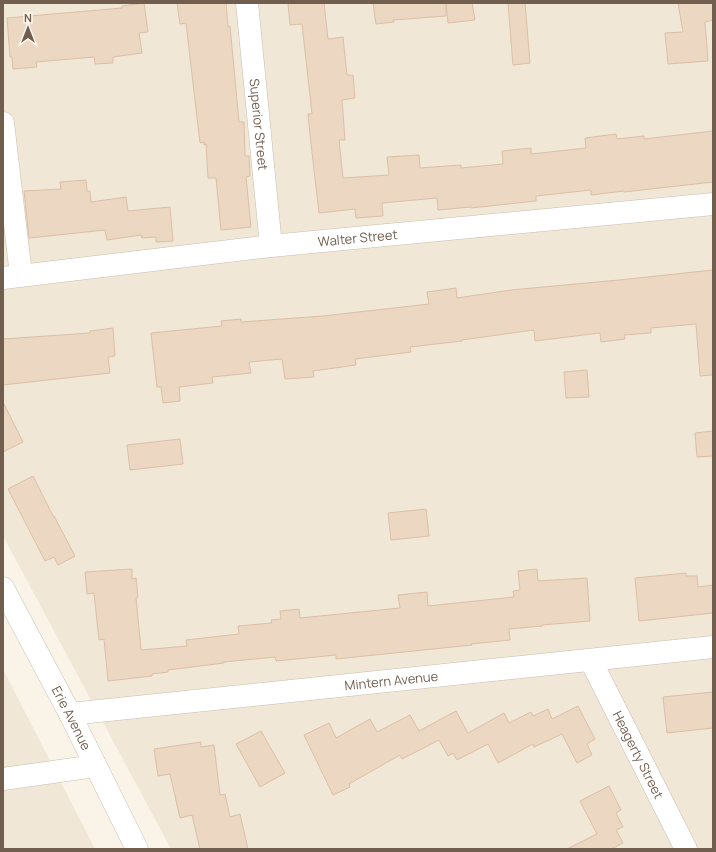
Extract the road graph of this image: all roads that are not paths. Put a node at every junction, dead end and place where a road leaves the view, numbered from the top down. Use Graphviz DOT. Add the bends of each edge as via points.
graph roads {
  1 [pos="248,3"];
  2 [pos="3,123"];
  3 [pos="713,204"];
  4 [pos="270,246"];
  5 [pos="12,276"];
  6 [pos="3,588"];
  7 [pos="713,647"];
  8 [pos="591,661"];
  9 [pos="70,714"];
  10 [pos="95,766"];
  11 [pos="3,779"];
  12 [pos="137,849"];
  13 [pos="686,849"];
  1 -- 4 [label="street, Superior Street"];
  2 -- 5 [label="street"];
  3 -- 4 [label="street, Walter Street"];
  4 -- 5 [label="street, Walter Street"];
  6 -- 9 [label="street, Erie Avenue"];
  7 -- 8 [label="street, Mintern Avenue"];
  8 -- 9 [label="street, Mintern Avenue"];
  8 -- 13 [label="street, Heagerty Street"];
  9 -- 10 [label="street, Erie Avenue"];
  10 -- 11 [label="street"];
  10 -- 12 [label="street, Erie Avenue"];
}
